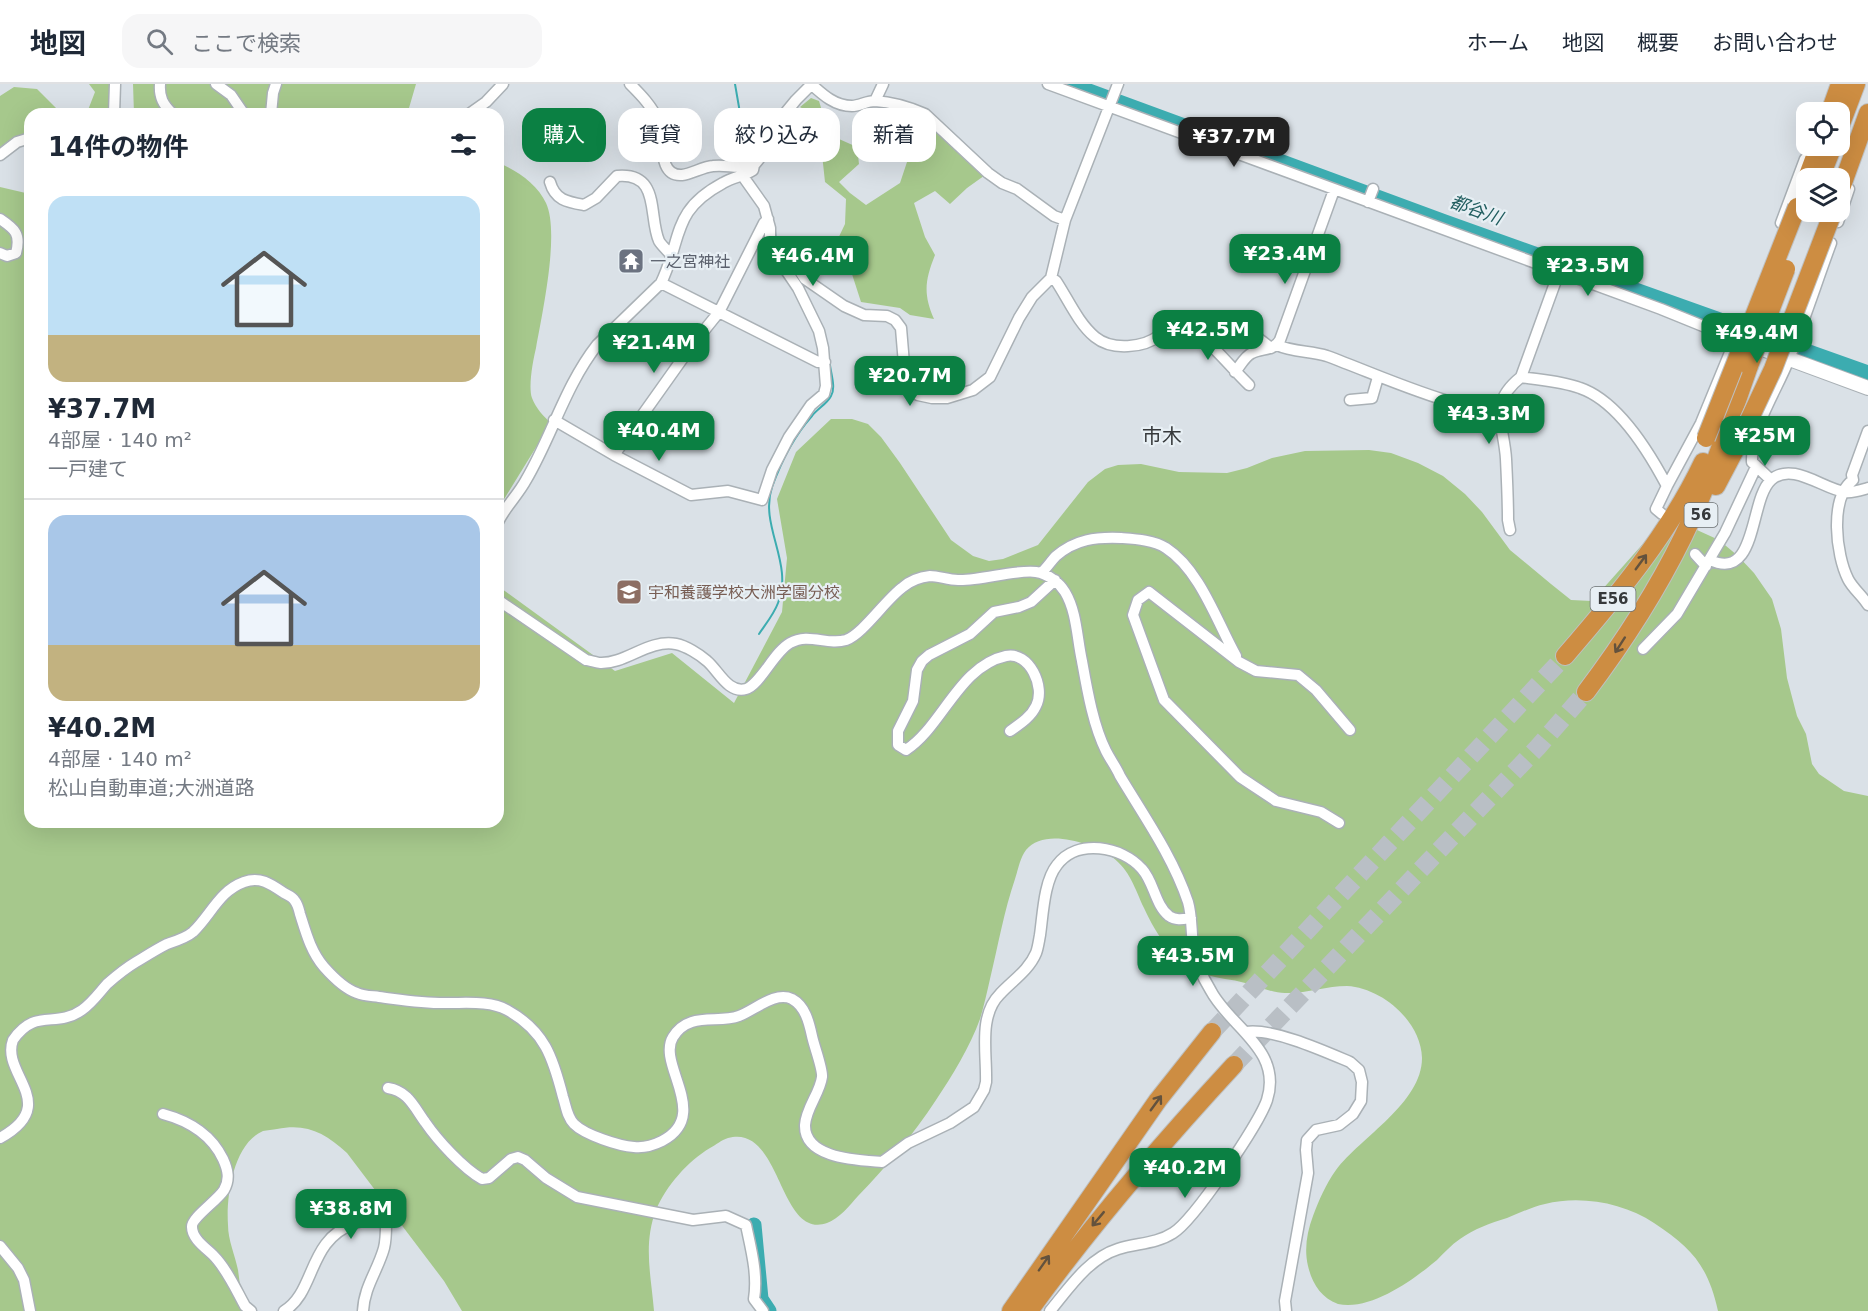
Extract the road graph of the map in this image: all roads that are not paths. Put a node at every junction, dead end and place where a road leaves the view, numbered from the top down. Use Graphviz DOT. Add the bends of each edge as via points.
graph roads {
  1 [pos="115,84"];
  2 [pos="160,84"];
  3 [pos="216,84"];
  4 [pos="276,84"];
  5 [pos="503,84"];
  6 [pos="630,84"];
  7 [pos="811,84"];
  8 [pos="883,84"];
  9 [pos="1048,84"];
  10 [pos="1118,84"];
  11 [pos="1840,84"];
  12 [pos="1856,84"];
  13 [pos="875,101"];
  14 [pos="1111,102"];
  15 [pos="1834,102"];
  16 [pos="1849,102"];
  17 [pos="114,108"];
  18 [pos="167,108"];
  19 [pos="240,108"];
  20 [pos="272,108"];
  21 [pos="478,108"];
  22 [pos="1868,113"];
  23 [pos="1868,131"];
  24 [pos="24,140"];
  25 [pos="0,155"];
  26 [pos="1808,156"];
  27 [pos="754,165"];
  28 [pos="1848,168"];
  29 [pos="742,176"];
  30 [pos="550,182"];
  31 [pos="1334,190"];
  32 [pos="0,219"];
  33 [pos="768,219"];
  34 [pos="1065,220"];
  35 [pos="1797,222"];
  36 [pos="1798,222"];
  37 [pos="1829,222"];
  38 [pos="0,253"];
  39 [pos="778,253"];
  40 [pos="672,256"];
  41 [pos="1560,272"];
  42 [pos="1051,278"];
  43 [pos="661,283"];
  44 [pos="719,312"];
  45 [pos="1176,321"];
  46 [pos="1736,339"];
  47 [pos="1274,346"];
  48 [pos="1789,359"];
  49 [pos="825,362"];
  50 [pos="1235,372"];
  51 [pos="1378,377"];
  52 [pos="1521,377"];
  53 [pos="1249,385"];
  54 [pos="1868,388"];
  55 [pos="1350,400"];
  56 [pos="1499,413"];
  57 [pos="554,420"];
  58 [pos="1868,431"];
  59 [pos="1719,443"];
  60 [pos="614,455"];
  61 [pos="1756,467"];
  62 [pos="1771,480"];
  63 [pos="1853,480"];
  64 [pos="1667,486"];
  65 [pos="1868,488"];
  66 [pos="1844,492"];
  67 [pos="504,511"];
  68 [pos="1662,514"];
  69 [pos="1510,530"];
  70 [pos="1657,539"];
  71 [pos="1695,554"];
  72 [pos="1708,563"];
  73 [pos="1041,573"];
  74 [pos="1662,578"];
  75 [pos="1055,580"];
  76 [pos="504,604"];
  77 [pos="1868,605"];
  78 [pos="1643,649"];
  79 [pos="1565,656"];
  80 [pos="1239,662"];
  81 [pos="1586,692"];
  82 [pos="1350,730"];
  83 [pos="1010,731"];
  84 [pos="1339,823"];
  85 [pos="1191,918"];
  86 [pos="1212,1032"];
  87 [pos="1246,1032"];
  88 [pos="1234,1065"];
  89 [pos="388,1089"];
  90 [pos="163,1114"];
  91 [pos="0,1138"];
  92 [pos="0,1246"];
  93 [pos="30,1311"];
  94 [pos="251,1311"];
  95 [pos="284,1311"];
  96 [pos="363,1311"];
  97 [pos="762,1311"];
  98 [pos="1011,1311"];
  99 [pos="1029,1311"];
  100 [pos="1050,1311"];
  101 [pos="1286,1311"];
  1 -- 17 [label="street"];
  2 -- 18 [label="street" via="160,96"];
  3 -- 19 [label="street"];
  4 -- 20 [label="street"];
  5 -- 21 [label="street"];
  6 -- 27 [label="street" via="657,118 664,163 673,173 682,175 716,165"];
  7 -- 13 [label="street" via="839,104 853,106"];
  7 -- 27 [label="street" via="773,128"];
  8 -- 13 [label="street"];
  9 -- 14 [label="street"];
  10 -- 14 [label="street"];
  11 -- 15 [label="highway"];
  12 -- 16 [label="highway"];
  13 -- 34 [label="street" via="925,114 988,173"];
  14 -- 31 [label="street"];
  14 -- 34 [label="street"];
  22 -- 28 [label="highway"];
  23 -- 48 [label="street"];
  24 -- 25 [label="street"];
  26 -- 46 [label="street"];
  27 -- 29 [label="street" via="753,170"];
  29 -- 33 [label="street" via="764,206"];
  29 -- 40 [label="street" via="702,196 690,208 679,226"];
  30 -- 40 [label="street" via="553,193 584,205 617,176 628,175 643,183 652,196 660,242"];
  31 -- 41 [label="street" via="1370,197"];
  31 -- 47 [label="street"];
  32 -- 38 [label="street" via="14,228 20,240 16,253"];
  33 -- 39 [label="street" via="770,239"];
  33 -- 44 [label="street"];
  34 -- 42 [label="street"];
  35 -- 59 [label="highway, bridge"];
  36 -- 59 [label="highway, bridge"];
  37 -- 59 [label="highway, bridge" via="1773,369"];
  39 -- 42 [label="street" via="791,258 814,287 844,306 864,315 895,320 901,328 905,376 910,389 932,398 973,390 990,377 1019,318"];
  39 -- 49 [label="street" via="819,331"];
  40 -- 43 [label="street"];
  41 -- 46 [label="street"];
  41 -- 52 [label="street"];
  42 -- 45 [label="street" via="1077,316 1102,342 1115,346 1146,344"];
  43 -- 44 [label="street"];
  43 -- 57 [label="street" via="588,356"];
  44 -- 49 [label="street"];
  44 -- 60 [label="street"];
  45 -- 47 [label="street" via="1222,319 1239,324"];
  45 -- 50 [label="street" via="1201,335"];
  46 -- 48 [label="street"];
  46 -- 64 [label="street" via="1701,423"];
  47 -- 50 [label="street" via="1250,354"];
  47 -- 51 [label="street" via="1325,356"];
  48 -- 54 [label="street"];
  48 -- 61 [label="street" via="1756,435 1752,450"];
  49 -- 60 [label="street" via="824,394 789,437 762,500 728,491 691,495"];
  50 -- 53 [label="street"];
  51 -- 55 [label="street" via="1371,398"];
  51 -- 56 [label="street" via="1458,404"];
  52 -- 56 [label="street" via="1504,394"];
  52 -- 64 [label="street" via="1575,386 1602,401 1637,437"];
  56 -- 69 [label="street" via="1506,455"];
  57 -- 60 [label="street"];
  57 -- 67 [label="street" via="526,481"];
  58 -- 63 [label="street"];
  59 -- 70 [label="highway, 56"];
  59 -- 74 [label="highway, 56" via="1686,544"];
  61 -- 62 [label="street"];
  61 -- 72 [label="street"];
  62 -- 66 [label="street" via="1781,474 1797,474"];
  62 -- 72 [label="street" via="1740,558"];
  63 -- 65 [label="street"];
  63 -- 66 [label="street"];
  64 -- 68 [label="street" via="1656,508"];
  65 -- 66 [label="street"];
  66 -- 77 [label="street" via="1836,521 1840,554 1847,577"];
  79 -- 70 [label="highway, E56, one-way"];
  71 -- 72 [label="street"];
  72 -- 78 [label="street" via="1677,614"];
  73 -- 75 [label="street"];
  73 -- 76 [label="street" via="957,580 928,576 911,582 845,641 810,638 788,644 746,689 726,682 708,662 676,644 658,644 612,661 586,660"];
  73 -- 80 [label="street" via="1054,557 1081,540 1128,538 1166,548 1201,587"];
  74 -- 81 [label="highway, E56, one-way"];
  75 -- 83 [label="street" via="1030,602 994,612 970,634 922,661 913,701 897,739 898,745 906,750 918,742 960,687 984,666 1006,656 1017,657 1029,666 1039,693 1037,705"];
  75 -- 85 [label="street" via="1073,610 1088,693 1104,748 1173,866"];
  80 -- 82 [label="street" via="1256,671 1298,675"];
  80 -- 84 [label="street" via="1149,592 1138,600 1133,615 1164,700 1240,777 1276,801 1321,812"];
  85 -- 87 [label="street" via="1195,955 1210,991"];
  85 -- 91 [label="street" via="1175,919 1167,914 1150,879 1127,858 1100,848 1087,848 1061,858 1050,873 1036,953 989,1010 985,1029 986,1082 974,1107 882,1162 841,1159 811,1141 805,1126 822,1081 821,1065 802,1006 789,997 777,997 741,1016 693,1021 679,1030 670,1049 683,1117 675,1131 657,1144 632,1147 586,1132 573,1123 547,1047 538,1033 506,1009 357,993 322,965 312,949 296,901 268,882 245,881 214,904 192,932 134,963 86,1007 75,1014 23,1026 9,1045 7,1056 26,1102 26,1112 15,1129"];
  98 -- 86 [label="highway, one-way" via="1158,1100"];
  87 -- 100 [label="street" via="1262,1050 1269,1074 1269,1096 1257,1122 1190,1217 1174,1233 1097,1258"];
  87 -- 101 [label="street" via="1272,1034 1350,1062 1359,1070 1362,1082 1361,1101 1353,1114 1339,1125 1316,1130 1307,1140 1308,1173"];
  88 -- 99 [label="highway, one-way" via="1149,1158"];
  89 -- 97 [label="street" via="397,1090 410,1100 439,1139 482,1179 518,1157 577,1197 693,1220 726,1216 741,1222 746,1225 751,1250 756,1281 754,1299"];
  90 -- 94 [label="street" via="206,1135 218,1148 228,1169 223,1191 212,1206 195,1218 191,1230 216,1257"];
  92 -- 93 [label="street" via="24,1280"];
  95 -- 96 [label="street" via="304,1288 331,1238 346,1226 376,1219 386,1224 386,1245 369,1282"];
}
